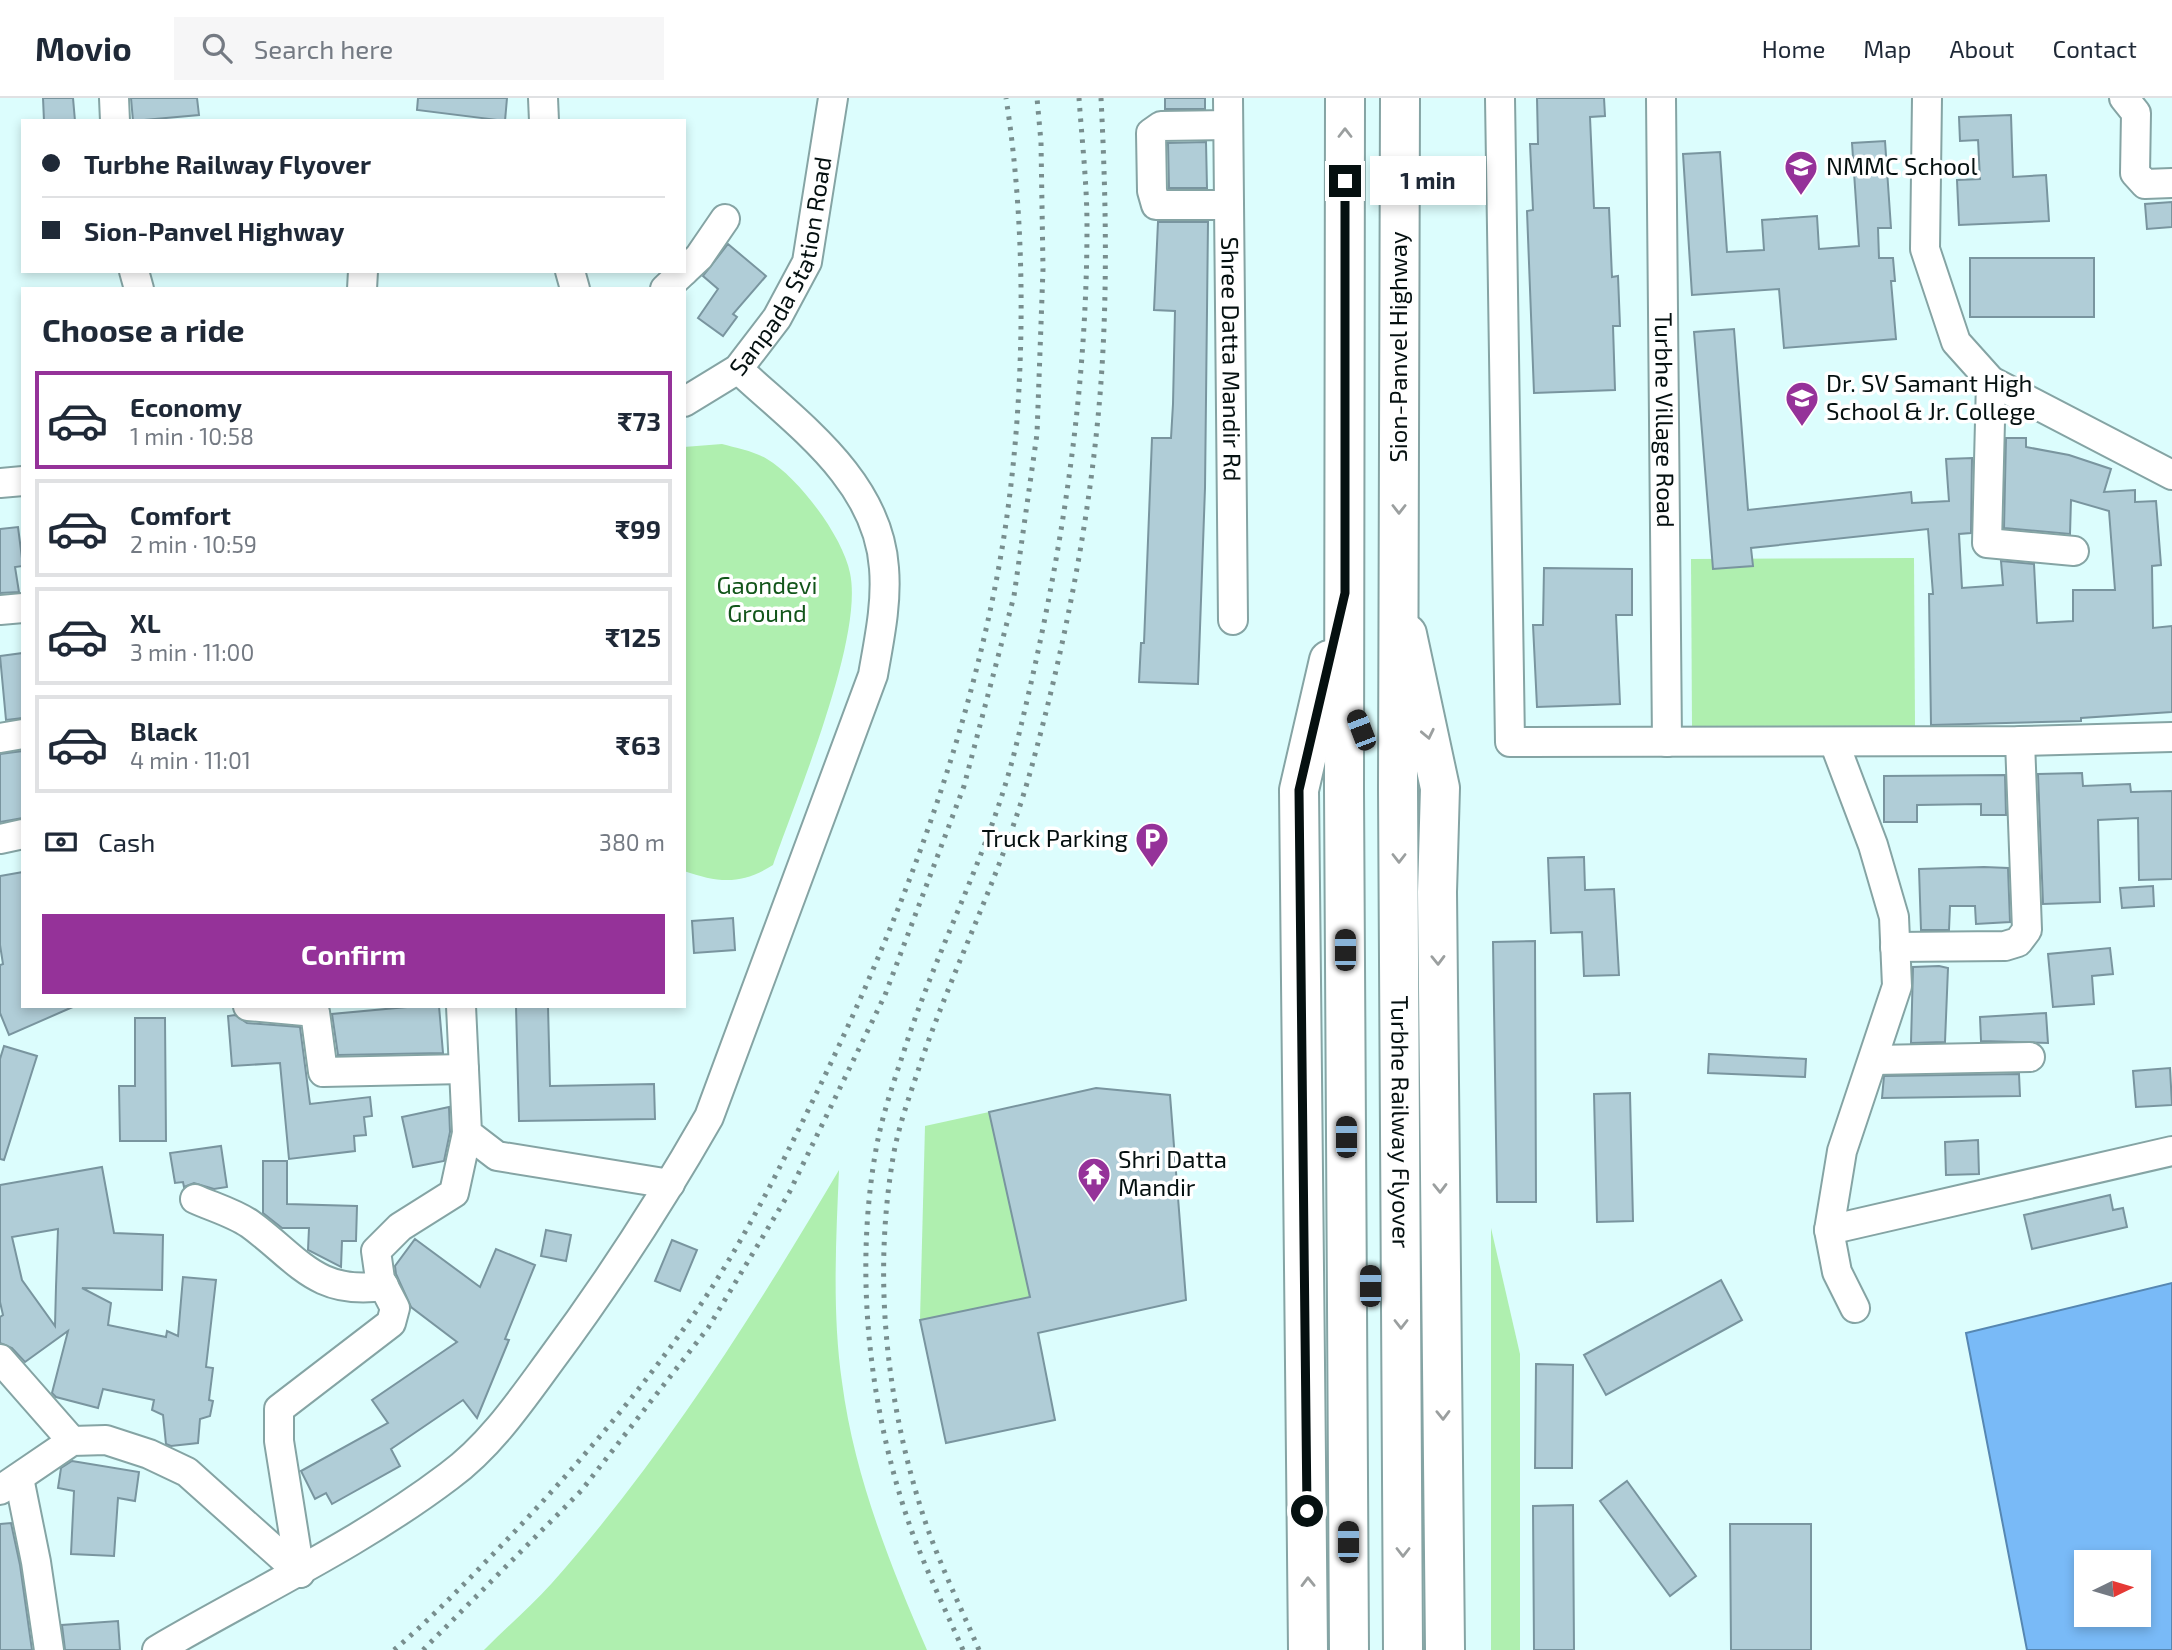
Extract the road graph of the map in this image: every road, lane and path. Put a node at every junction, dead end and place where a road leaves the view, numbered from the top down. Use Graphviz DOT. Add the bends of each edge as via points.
graph roads {
  1 [pos="114,98"];
  2 [pos="543,98"];
  3 [pos="834,98"];
  4 [pos="1345,98"];
  5 [pos="1400,98"];
  6 [pos="1500,98"];
  7 [pos="1661,98"];
  8 [pos="2124,98"];
  9 [pos="1933,99"];
  10 [pos="1228,112"];
  11 [pos="115,119"];
  12 [pos="544,119"];
  13 [pos="2172,183"];
  14 [pos="1229,205"];
  15 [pos="724,219"];
  16 [pos="686,269"];
  17 [pos="682,273"];
  18 [pos="667,287"];
  19 [pos="738,369"];
  20 [pos="1991,381"];
  21 [pos="686,401"];
  22 [pos="2172,475"];
  23 [pos="21,481"];
  24 [pos="0,483"];
  25 [pos="2074,551"];
  26 [pos="1345,593"];
  27 [pos="1399,595"];
  28 [pos="21,608"];
  29 [pos="0,610"];
  30 [pos="1233,620"];
  31 [pos="1344,688"];
  32 [pos="21,734"];
  33 [pos="2172,737"];
  34 [pos="0,738"];
  35 [pos="2020,741"];
  36 [pos="1667,742"];
  37 [pos="1834,742"];
  38 [pos="21,834"];
  39 [pos="0,839"];
  40 [pos="1895,947"];
  41 [pos="270,1008"];
  42 [pos="461,1008"];
  43 [pos="2030,1057"];
  44 [pos="1874,1060"];
  45 [pos="464,1069"];
  46 [pos="467,1133"];
  47 [pos="2172,1151"];
  48 [pos="670,1184"];
  49 [pos="195,1199"];
  50 [pos="1829,1230"];
  51 [pos="384,1286"];
  52 [pos="1855,1308"];
  53 [pos="0,1359"];
  54 [pos="72,1441"];
  55 [pos="9,1484"];
  56 [pos="300,1573"];
  57 [pos="49,1650"];
  58 [pos="157,1650"];
  59 [pos="1308,1650"];
  60 [pos="1349,1650"];
  61 [pos="1371,1650"];
  62 [pos="1403,1650"];
  63 [pos="1445,1650"];
  1 -- 11 [label="street"];
  2 -- 12 [label="street"];
  3 -- 19 [label="street, Sanpada Station Road" via="807,262 777,318"];
  26 -- 4 [label="main road, one-way"];
  5 -- 27 [label="main road, Sion-Panvel Highway, one-way"];
  6 -- 36 [label="street" via="1510,742"];
  7 -- 36 [label="street, Turbhe Village Road"];
  8 -- 13 [label="street" via="2136,113 2135,173 2145,184"];
  9 -- 20 [label="street" via="1925,249 1956,342"];
  10 -- 14 [label="street, Shree Datta Mandir Rd"];
  10 -- 14 [label="street" via="1161,125 1151,134 1156,205"];
  14 -- 30 [label="street, Shree Datta Mandir Rd"];
  15 -- 16 [label="street"];
  17 -- 18 [label="street"];
  19 -- 21 [label="street, Sanpada Station Road"];
  19 -- 48 [label="street" via="834,458 870,511 884,566 883,621 873,675 714,1104"];
  20 -- 22 [label="street"];
  20 -- 25 [label="street" via="1987,543"];
  23 -- 24 [label="street"];
  26 -- 31 [label="main road"];
  59 -- 26 [label="main road, one-way" via="1299,790"];
  27 -- 62 [label="main road, Turbhe Railway Flyover, one-way"];
  27 -- 63 [label="main road, one-way" via="1440,788 1437,892"];
  28 -- 29 [label="street"];
  31 -- 60 [label="main road"];
  31 -- 61 [label="main road" via="1369,751"];
  32 -- 34 [label="street"];
  33 -- 35 [label="street"];
  35 -- 37 [label="street"];
  35 -- 40 [label="street" via="2027,930 2018,942 2006,946"];
  36 -- 37 [label="street"];
  37 -- 40 [label="street" via="1873,845 1894,917"];
  38 -- 39 [label="street"];
  40 -- 44 [label="street" via="1897,986"];
  41 -- 45 [label="street" via="315,1012 323,1072"];
  42 -- 45 [label="street"];
  43 -- 44 [label="street"];
  44 -- 50 [label="street" via="1842,1151"];
  45 -- 46 [label="street"];
  46 -- 48 [label="street" via="497,1156"];
  46 -- 51 [label="street" via="454,1193 400,1227 376,1251"];
  47 -- 50 [label="street"];
  48 -- 56 [label="street" via="590,1307 506,1420 450,1476"];
  49 -- 51 [label="street" via="247,1222 286,1257 326,1281 363,1289"];
  50 -- 52 [label="street" via="1838,1272"];
  51 -- 56 [label="street" via="395,1308 391,1322 279,1409 279,1441"];
  53 -- 54 [label="street"];
  54 -- 55 [label="street"];
  54 -- 56 [label="street" via="106,1440 187,1472"];
  55 -- 57 [label="street" via="36,1562"];
  56 -- 58 [label="street"];
}
